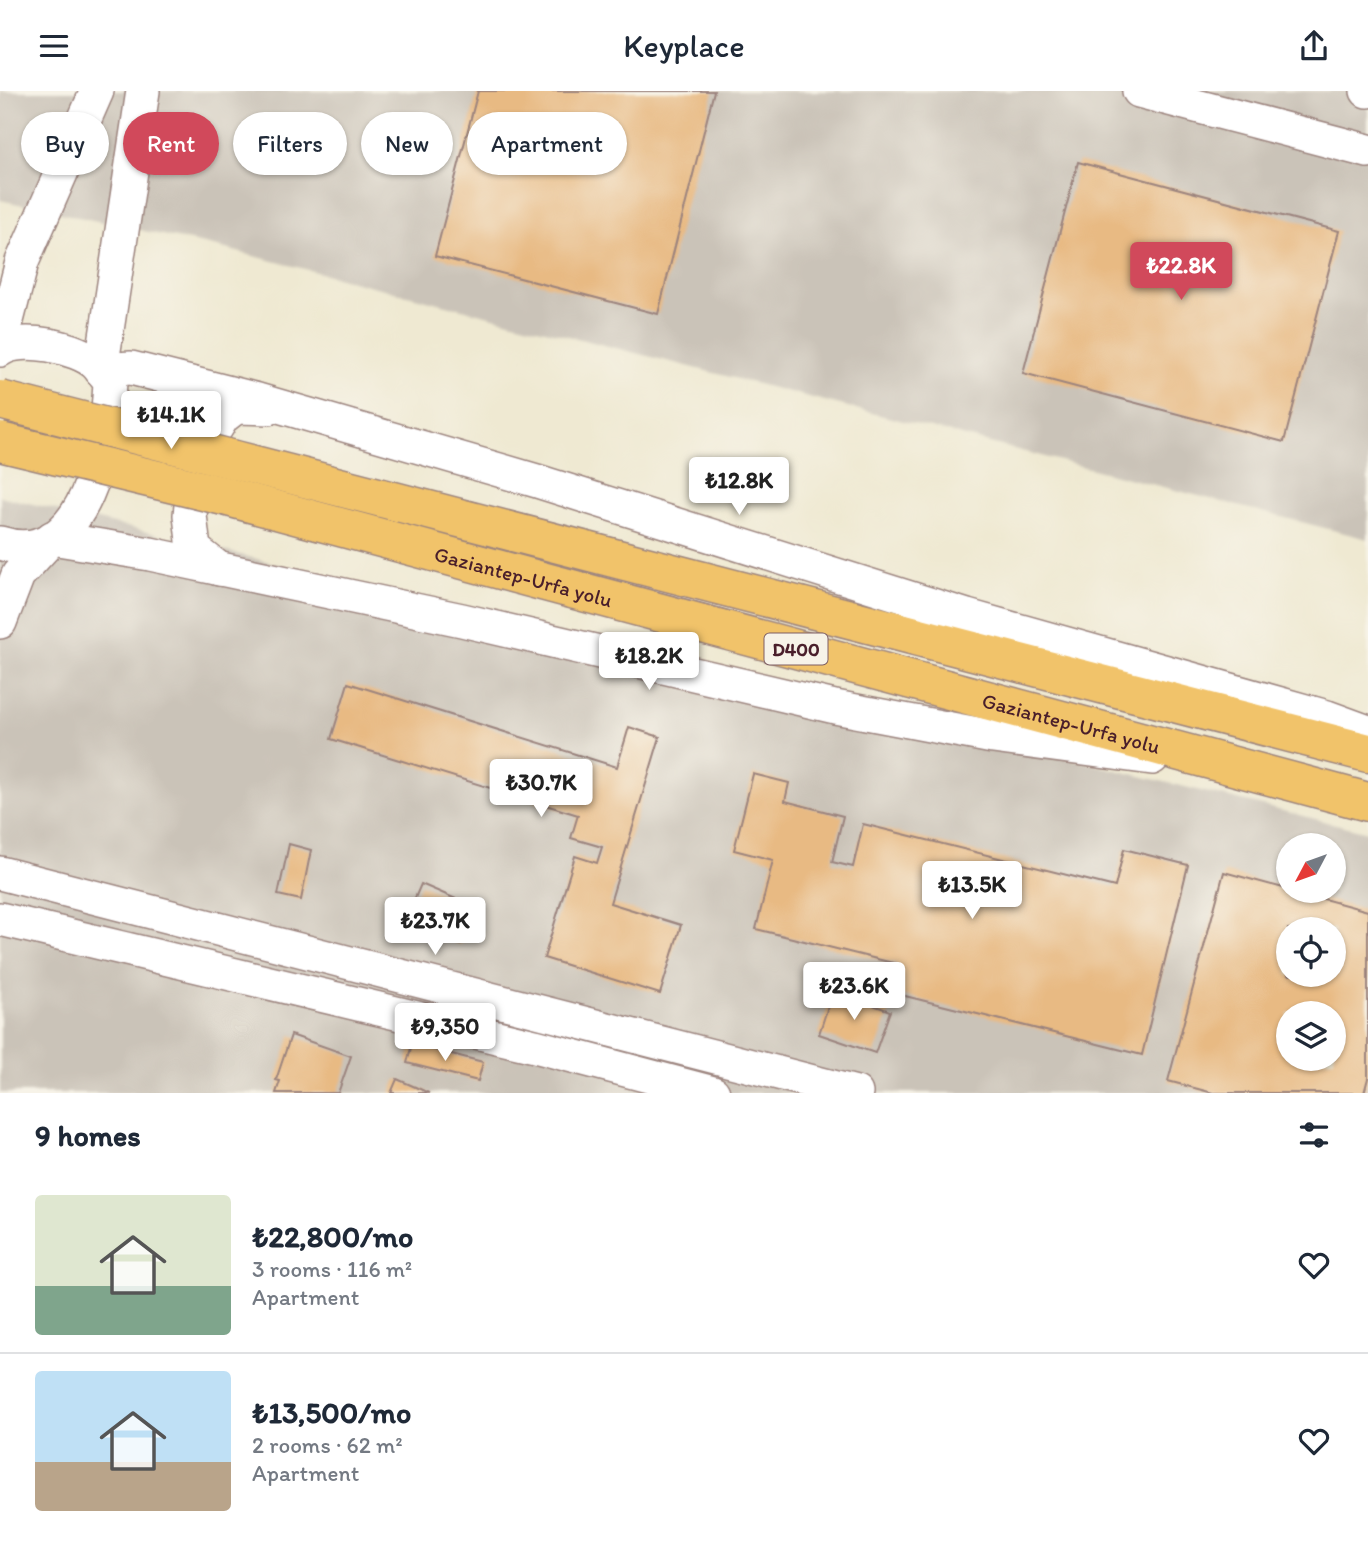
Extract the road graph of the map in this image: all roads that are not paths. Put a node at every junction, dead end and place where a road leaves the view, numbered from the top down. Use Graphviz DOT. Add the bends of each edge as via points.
graph roads {
  1 [pos="97,91"];
  2 [pos="143,91"];
  3 [pos="1139,91"];
  4 [pos="1368,151"];
  5 [pos="0,349"];
  6 [pos="101,370"];
  7 [pos="0,400"];
  8 [pos="289,408"];
  9 [pos="0,442"];
  10 [pos="52,538"];
  11 [pos="0,543"];
  12 [pos="219,569"];
  13 [pos="0,622"];
  14 [pos="1368,732"];
  15 [pos="1368,753"];
  16 [pos="1256,772"];
  17 [pos="1368,802"];
  18 [pos="0,873"];
  19 [pos="0,919"];
  20 [pos="713,1093"];
  21 [pos="856,1093"];
  1 -- 5 [label="street" via="22,262"];
  2 -- 6 [label="street"];
  3 -- 4 [label="street"];
  5 -- 6 [label="street" via="30,342 70,350"];
  6 -- 8 [label="street" via="131,368"];
  6 -- 10 [label="street" via="110,381 102,456 82,506 69,525"];
  7 -- 15 [label="highway, Gaziantep-Urfa yolu / D400, bridge"];
  8 -- 12 [label="street" via="236,407 223,417 196,460 190,515 194,549"];
  8 -- 14 [label="street" via="967,616"];
  9 -- 16 [label="highway, Gaziantep-Urfa yolu / D400, bridge" via="224,496"];
  10 -- 11 [label="street" via="35,545"];
  10 -- 12 [label="street"];
  10 -- 13 [label="street" via="18,575"];
  12 -- 16 [label="street" via="849,710 993,737"];
  16 -- 17 [label="highway, Gaziantep-Urfa yolu / D400"];
  18 -- 21 [label="street"];
  19 -- 20 [label="street"];
}
